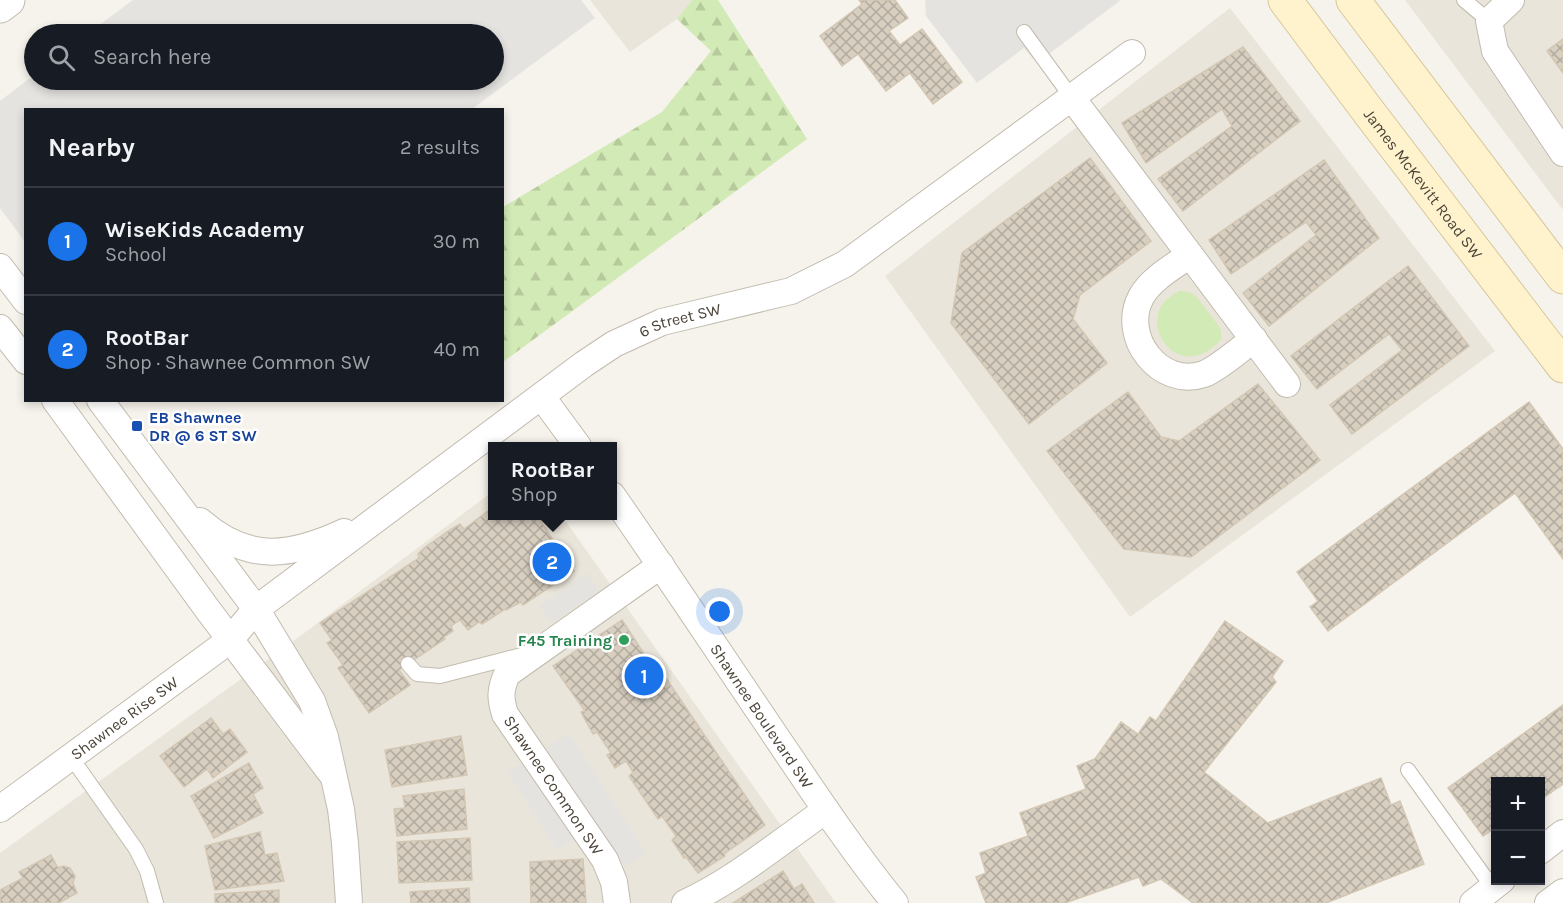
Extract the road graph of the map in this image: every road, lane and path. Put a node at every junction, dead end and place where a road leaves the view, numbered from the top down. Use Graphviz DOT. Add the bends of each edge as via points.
graph roads {
  1 [pos="8,0"];
  2 [pos="1285,0"];
  3 [pos="1353,0"];
  4 [pos="1464,0"];
  5 [pos="1511,0"];
  6 [pos="0,6"];
  7 [pos="1489,21"];
  8 [pos="1024,32"];
  9 [pos="1132,53"];
  10 [pos="1072,98"];
  11 [pos="1563,153"];
  12 [pos="1190,255"];
  13 [pos="0,267"];
  14 [pos="1563,277"];
  15 [pos="24,298"];
  16 [pos="0,328"];
  17 [pos="1254,339"];
  18 [pos="24,358"];
  19 [pos="1563,366"];
  20 [pos="1287,384"];
  21 [pos="542,397"];
  22 [pos="57,402"];
  23 [pos="102,402"];
  24 [pos="574,442"];
  25 [pos="157,475"];
  26 [pos="429,480"];
  27 [pos="617,502"];
  28 [pos="661,566"];
  29 [pos="244,624"];
  30 [pos="542,650"];
  31 [pos="408,664"];
  32 [pos="71,757"];
  33 [pos="1408,770"];
  34 [pos="333,777"];
  35 [pos="0,809"];
  36 [pos="826,810"];
  37 [pos="1563,833"];
  38 [pos="1545,846"];
  39 [pos="1500,890"];
  40 [pos="1563,892"];
  41 [pos="156,903"];
  42 [pos="349,903"];
  43 [pos="617,903"];
  44 [pos="685,903"];
  45 [pos="895,903"];
  46 [pos="1473,903"];
  47 [pos="1548,903"];
  1 -- 6 [label="street"];
  2 -- 19 [label="main road, James McKevitt Road SW"];
  3 -- 14 [label="main road"];
  4 -- 7 [label="lane"];
  5 -- 7 [label="street"];
  7 -- 11 [label="street" via="1495,51"];
  8 -- 10 [label="lane"];
  9 -- 10 [label="street, 6 Street SW"];
  10 -- 12 [label="street"];
  10 -- 21 [label="street, 6 Street SW" via="845,264 791,291 663,322 614,344"];
  12 -- 17 [label="street"];
  12 -- 17 [label="street" via="1142,296 1134,323 1147,355 1168,372 1194,376 1212,370"];
  13 -- 15 [label="street"];
  16 -- 18 [label="street"];
  17 -- 20 [label="street"];
  21 -- 24 [label="street"];
  21 -- 26 [label="street, 6 Street SW"];
  22 -- 29 [label="street"];
  23 -- 25 [label="street"];
  25 -- 26 [label="street" via="202,523 229,541 269,552 291,551 344,532"];
  25 -- 29 [label="street"];
  26 -- 29 [label="street, 6 Street SW"];
  27 -- 28 [label="street, Shawnee Boulevard SW"];
  28 -- 30 [label="street, Shawnee Common SW"];
  28 -- 36 [label="street, Shawnee Boulevard SW"];
  29 -- 32 [label="street, Shawnee Rise SW"];
  29 -- 34 [label="street"];
  29 -- 34 [label="street" via="292,665 312,701"];
  30 -- 31 [label="lane" via="440,675 417,674"];
  30 -- 43 [label="street, Shawnee Common SW" via="507,674 501,699 505,714 605,860"];
  32 -- 35 [label="street, Shawnee Rise SW"];
  32 -- 41 [label="lane" via="136,849"];
  33 -- 39 [label="lane"];
  34 -- 42 [label="street" via="341,809"];
  36 -- 44 [label="street" via="742,870"];
  36 -- 45 [label="street, Shawnee Boulevard SW"];
  37 -- 38 [label="street"];
  39 -- 46 [label="street"];
  40 -- 47 [label="street"];
}
